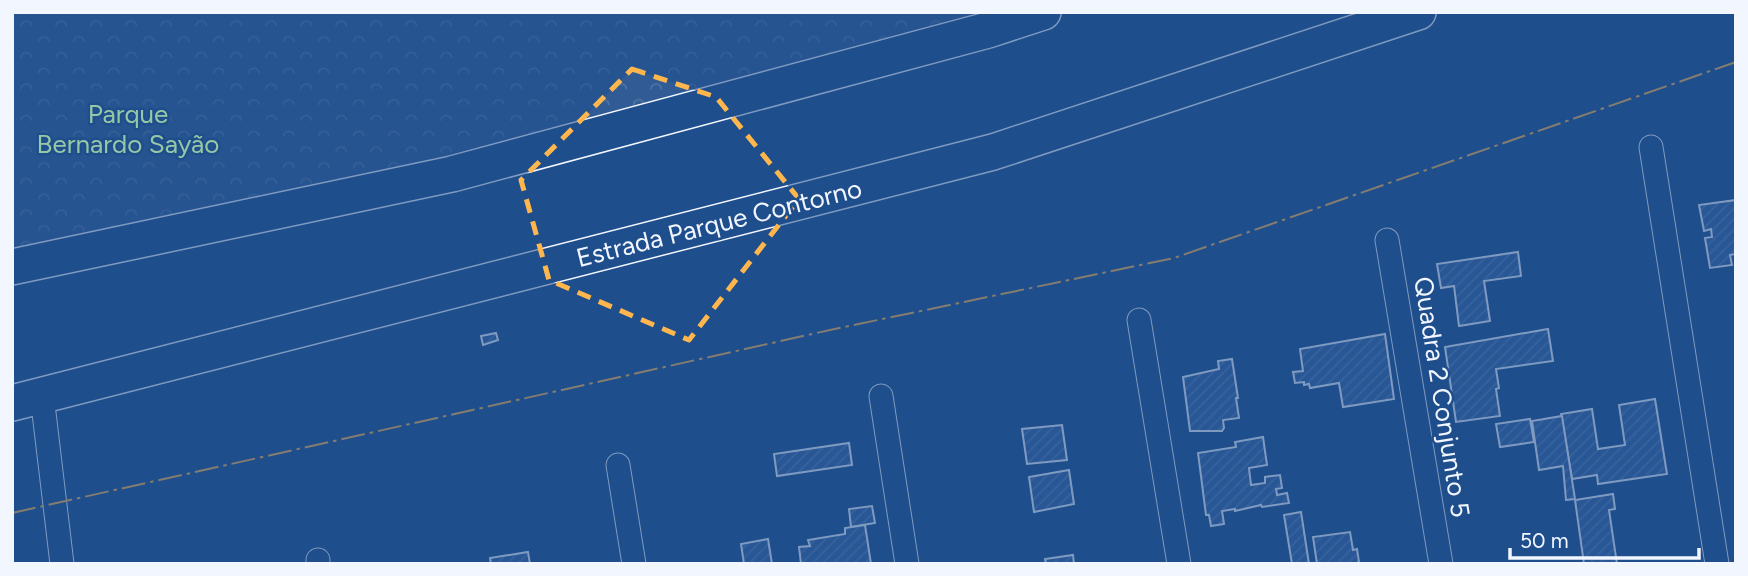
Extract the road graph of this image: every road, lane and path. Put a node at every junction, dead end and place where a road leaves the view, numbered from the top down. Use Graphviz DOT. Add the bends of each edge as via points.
graph roads {
  1 [pos="1043,12"];
  2 [pos="1418,12"];
  3 [pos="1651,147"];
  4 [pos="1387,240"];
  5 [pos="12,267"];
  6 [pos="1139,320"];
  7 [pos="881,396"];
  8 [pos="27,400"];
  9 [pos="618,465"];
  10 [pos="62,564"];
  11 [pos="634,564"];
  12 [pos="907,564"];
  13 [pos="1179,564"];
  14 [pos="1441,564"];
  15 [pos="1717,564"];
  1 -- 5 [label="main road" via="452,174"];
  2 -- 8 [label="main road, Estrada Parque Contorno" via="993,152"];
  3 -- 15 [label="street"];
  4 -- 14 [label="street, Quadra 2 Conjunto 5"];
  6 -- 13 [label="street"];
  7 -- 12 [label="street"];
  8 -- 10 [label="street"];
  9 -- 11 [label="street"];
}
